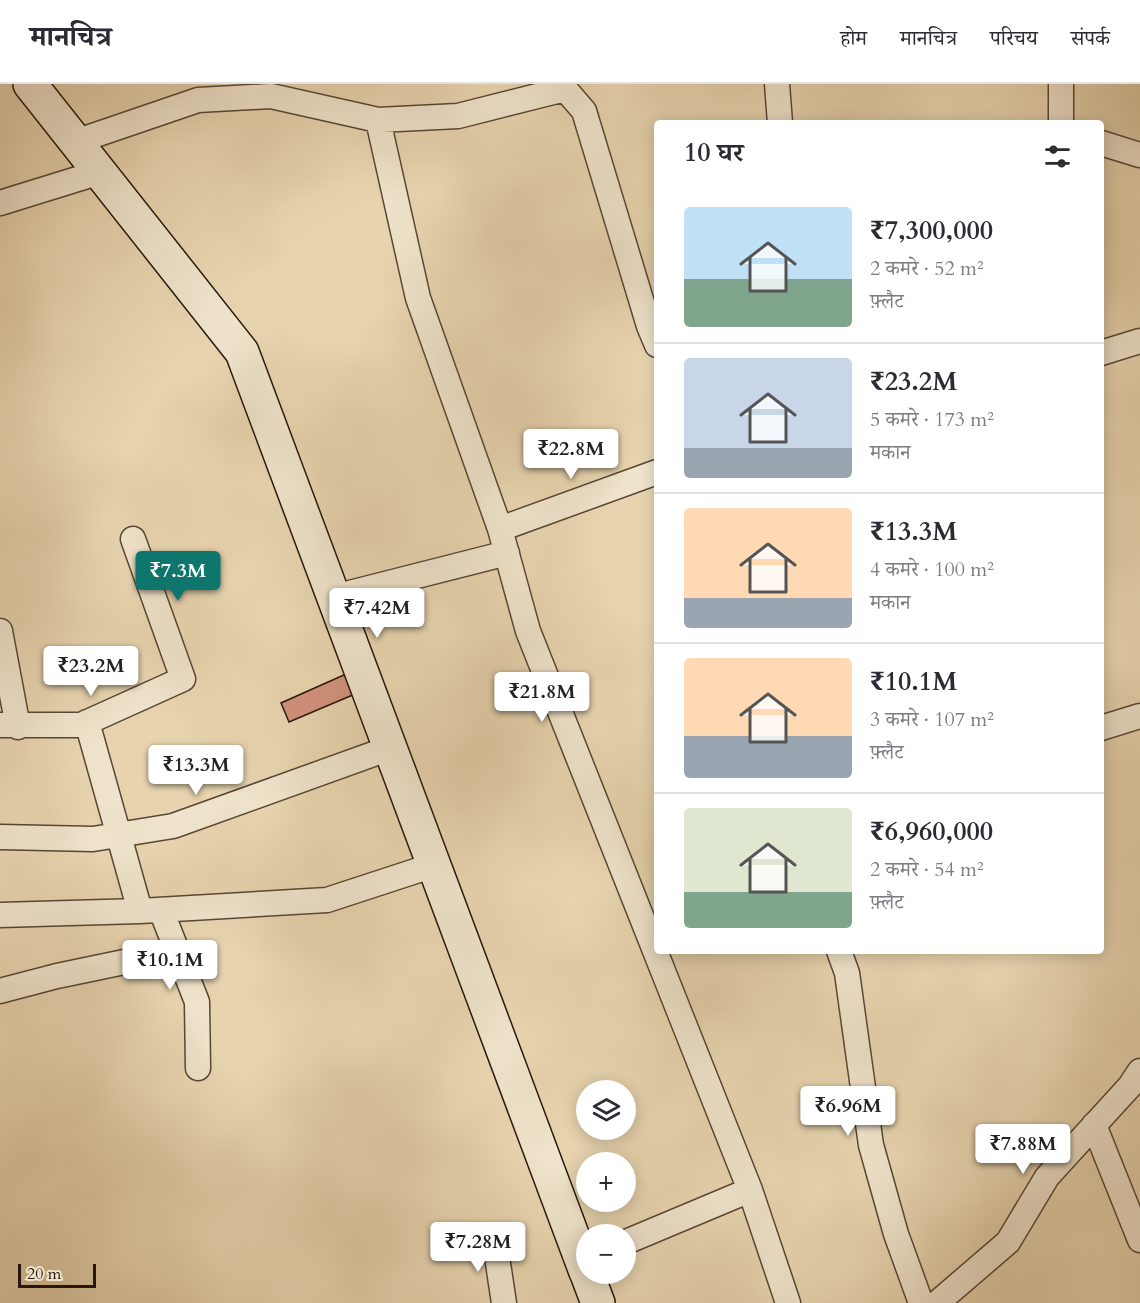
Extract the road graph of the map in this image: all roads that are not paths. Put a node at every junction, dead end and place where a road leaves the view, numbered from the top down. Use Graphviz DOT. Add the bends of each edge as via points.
graph roads {
  1 [pos="30,84"];
  2 [pos="777,84"];
  3 [pos="1061,84"];
  4 [pos="563,87"];
  5 [pos="378,120"];
  6 [pos="780,120"];
  7 [pos="1061,120"];
  8 [pos="75,142"];
  9 [pos="1104,144"];
  10 [pos="1140,155"];
  11 [pos="100,172"];
  12 [pos="0,203"];
  13 [pos="654,338"];
  14 [pos="1140,341"];
  15 [pos="1104,352"];
  16 [pos="654,473"];
  17 [pos="500,529"];
  18 [pos="133,539"];
  19 [pos="507,553"];
  20 [pos="334,597"];
  21 [pos="0,631"];
  22 [pos="1140,716"];
  23 [pos="87,722"];
  24 [pos="9,726"];
  25 [pos="1104,727"];
  26 [pos="390,748"];
  27 [pos="120,834"];
  28 [pos="0,837"];
  29 [pos="434,865"];
  30 [pos="151,911"];
  31 [pos="0,915"];
  32 [pos="654,948"];
  33 [pos="177,951"];
  34 [pos="656,954"];
  35 [pos="840,954"];
  36 [pos="0,991"];
  37 [pos="198,1068"];
  38 [pos="1140,1071"];
  39 [pos="1094,1125"];
  40 [pos="750,1190"];
  41 [pos="494,1236"];
  42 [pos="636,1238"];
  43 [pos="1140,1240"];
  44 [pos="576,1242"];
  45 [pos="591,1284"];
  46 [pos="504,1303"];
  47 [pos="598,1303"];
  48 [pos="788,1303"];
  49 [pos="921,1303"];
  50 [pos="937,1303"];
  1 -- 8 [label="street"];
  2 -- 6 [label="street"];
  3 -- 7 [label="street"];
  4 -- 5 [label="street" via="458,116"];
  4 -- 13 [label="street" via="584,111"];
  5 -- 8 [label="street" via="271,96 198,100"];
  5 -- 17 [label="street" via="418,298"];
  8 -- 11 [label="street"];
  9 -- 10 [label="street"];
  11 -- 12 [label="street"];
  11 -- 20 [label="street" via="242,352"];
  14 -- 15 [label="street"];
  16 -- 17 [label="street"];
  17 -- 19 [label="street"];
  18 -- 23 [label="street" via="183,679"];
  19 -- 20 [label="street"];
  19 -- 32 [label="street" via="528,631"];
  20 -- 26 [label="street"];
  21 -- 24 [label="street"];
  22 -- 25 [label="street"];
  23 -- 24 [label="street"];
  23 -- 27 [label="street"];
  26 -- 27 [label="street" via="172,826"];
  26 -- 29 [label="street"];
  27 -- 28 [label="street" via="93,839"];
  27 -- 30 [label="street"];
  29 -- 30 [label="street" via="327,900"];
  29 -- 44 [label="street"];
  30 -- 31 [label="street"];
  30 -- 33 [label="street"];
  33 -- 36 [label="street"];
  33 -- 37 [label="street" via="196,1002"];
  34 -- 40 [label="street"];
  35 -- 49 [label="street" via="847,973 871,1145 896,1234"];
  38 -- 39 [label="street"];
  39 -- 43 [label="street"];
  39 -- 50 [label="street" via="1047,1177 1008,1242"];
  40 -- 42 [label="street"];
  40 -- 48 [label="street"];
  41 -- 46 [label="street"];
  45 -- 47 [label="street"];
}
